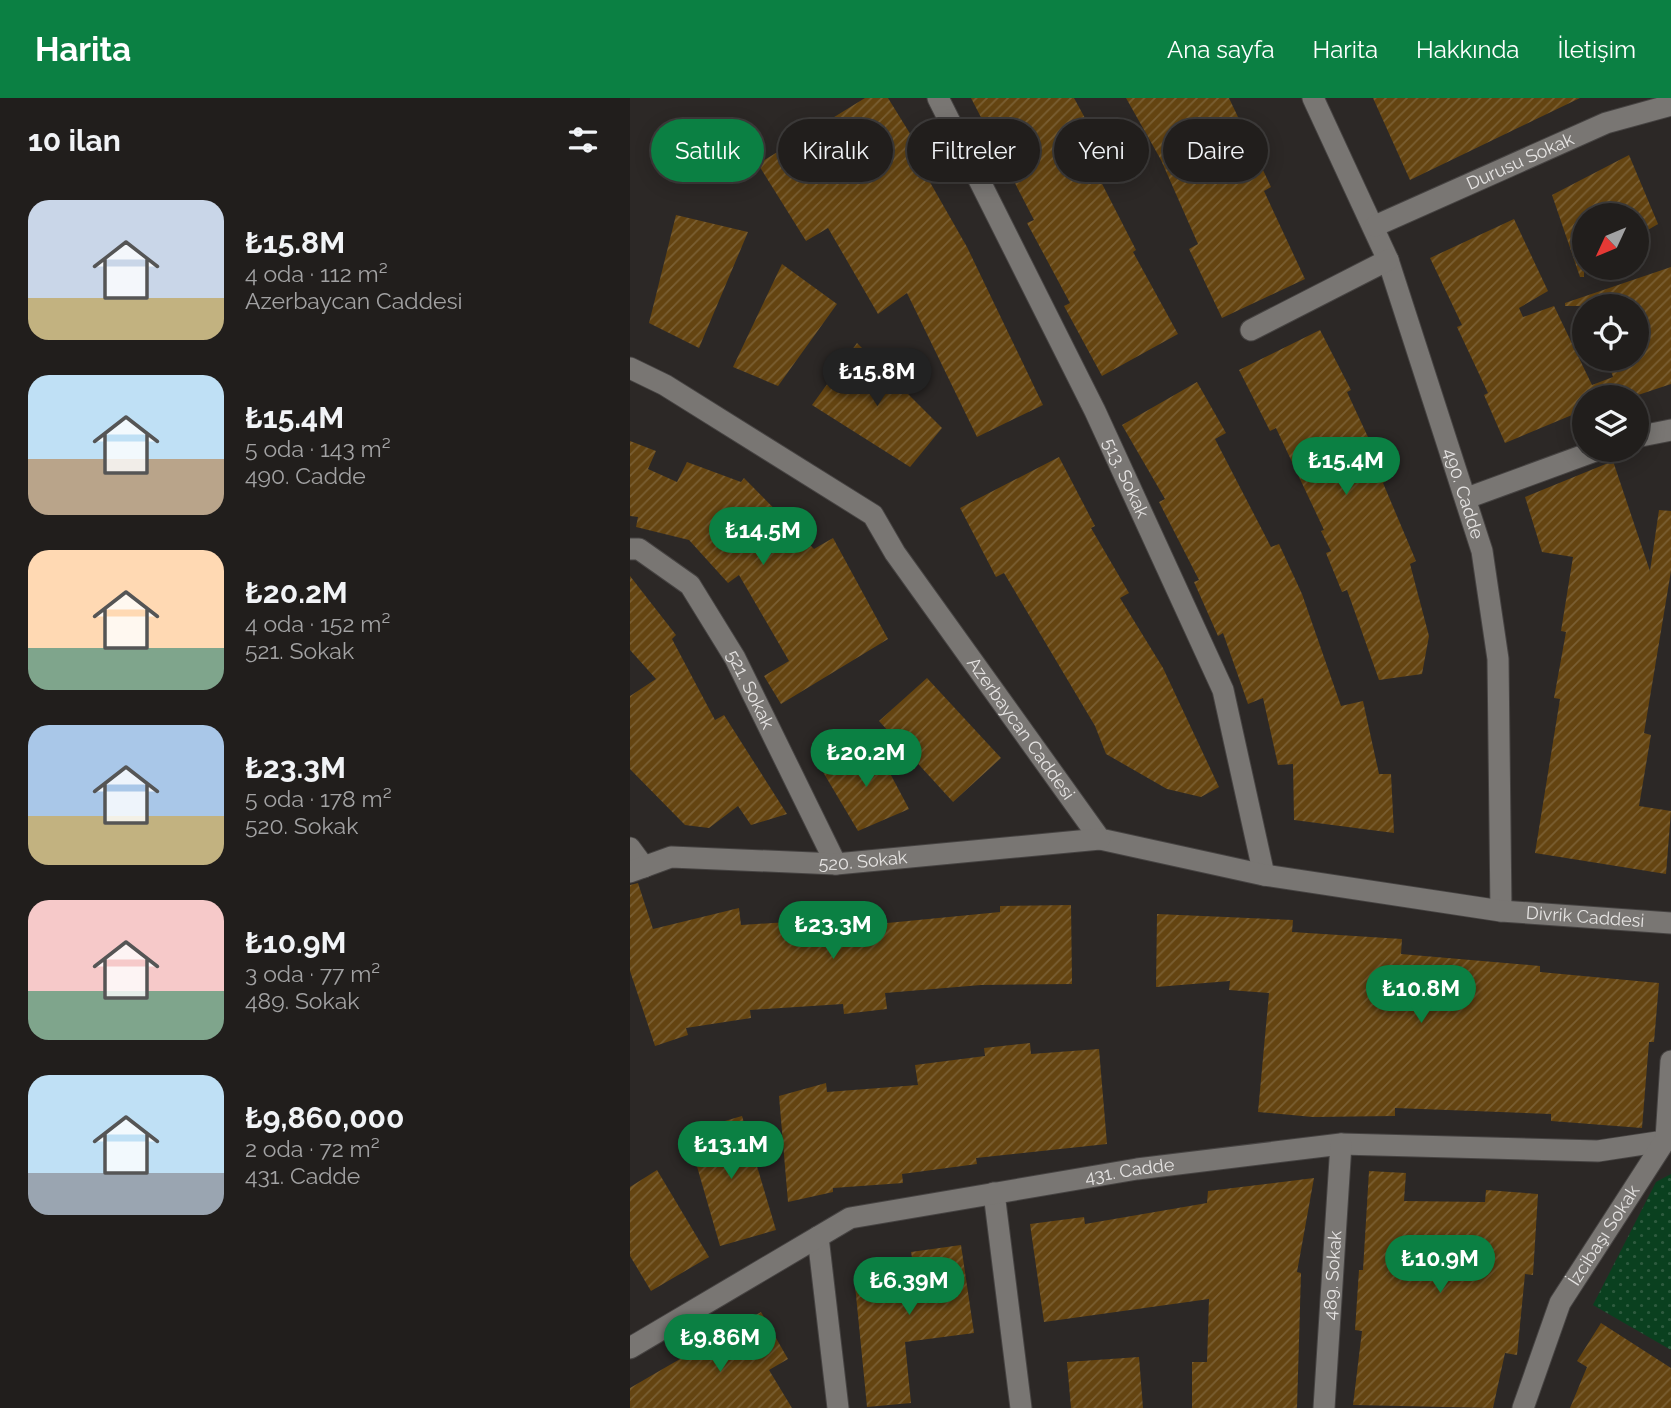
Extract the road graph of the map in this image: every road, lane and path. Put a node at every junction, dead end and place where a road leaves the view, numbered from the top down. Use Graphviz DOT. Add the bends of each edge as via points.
graph roads {
  1 [pos="938,98"];
  2 [pos="1313,98"];
  3 [pos="1668,103"];
  4 [pos="1374,226"];
  5 [pos="1388,260"];
  6 [pos="1251,330"];
  7 [pos="630,368"];
  8 [pos="1671,430"];
  9 [pos="1649,434"];
  10 [pos="1572,459"];
  11 [pos="1466,498"];
  12 [pos="630,549"];
  13 [pos="1100,839"];
  14 [pos="630,848"];
  15 [pos="836,864"];
  16 [pos="637,869"];
  17 [pos="1264,875"];
  18 [pos="1501,911"];
  19 [pos="1671,923"];
  20 [pos="1671,1061"];
  21 [pos="1668,1140"];
  22 [pos="1341,1144"];
  23 [pos="994,1192"];
  24 [pos="818,1237"];
  25 [pos="630,1348"];
  26 [pos="838,1408"];
  27 [pos="1021,1408"];
  28 [pos="1324,1408"];
  29 [pos="1523,1408"];
  1 -- 17 [label="street, 513. Sokak" via="1095,411 1223,690"];
  2 -- 4 [label="street, 490. Cadde"];
  3 -- 4 [label="street, Durusu Sokak" via="1606,123"];
  4 -- 5 [label="street, 490. Cadde"];
  5 -- 6 [label="street"];
  5 -- 11 [label="street, 490. Cadde"];
  7 -- 13 [label="street, Azerbaycan Caddesi" via="665,385 873,515 895,553"];
  8 -- 9 [label="street"];
  10 -- 11 [label="street"];
  11 -- 18 [label="street, 490. Cadde" via="1482,551 1498,659"];
  12 -- 15 [label="street, 521. Sokak" via="639,549 690,585 735,658"];
  13 -- 15 [label="street, 520. Sokak"];
  13 -- 17 [label="street"];
  14 -- 16 [label="street"];
  15 -- 16 [label="street, 520. Sokak" via="671,858"];
  17 -- 18 [label="street"];
  18 -- 19 [label="street, Divrik Caddesi"];
  20 -- 21 [label="street, İzcibaşı Sokak"];
  21 -- 22 [label="street, 431. Cadde" via="1598,1151"];
  21 -- 29 [label="street, İzcibaşı Sokak" via="1560,1303"];
  22 -- 23 [label="street, 431. Cadde"];
  22 -- 28 [label="street, 489. Sokak"];
  23 -- 24 [label="street, 431. Cadde" via="850,1218"];
  23 -- 27 [label="street"];
  24 -- 25 [label="street, 431. Cadde"];
  24 -- 26 [label="street"];
}
